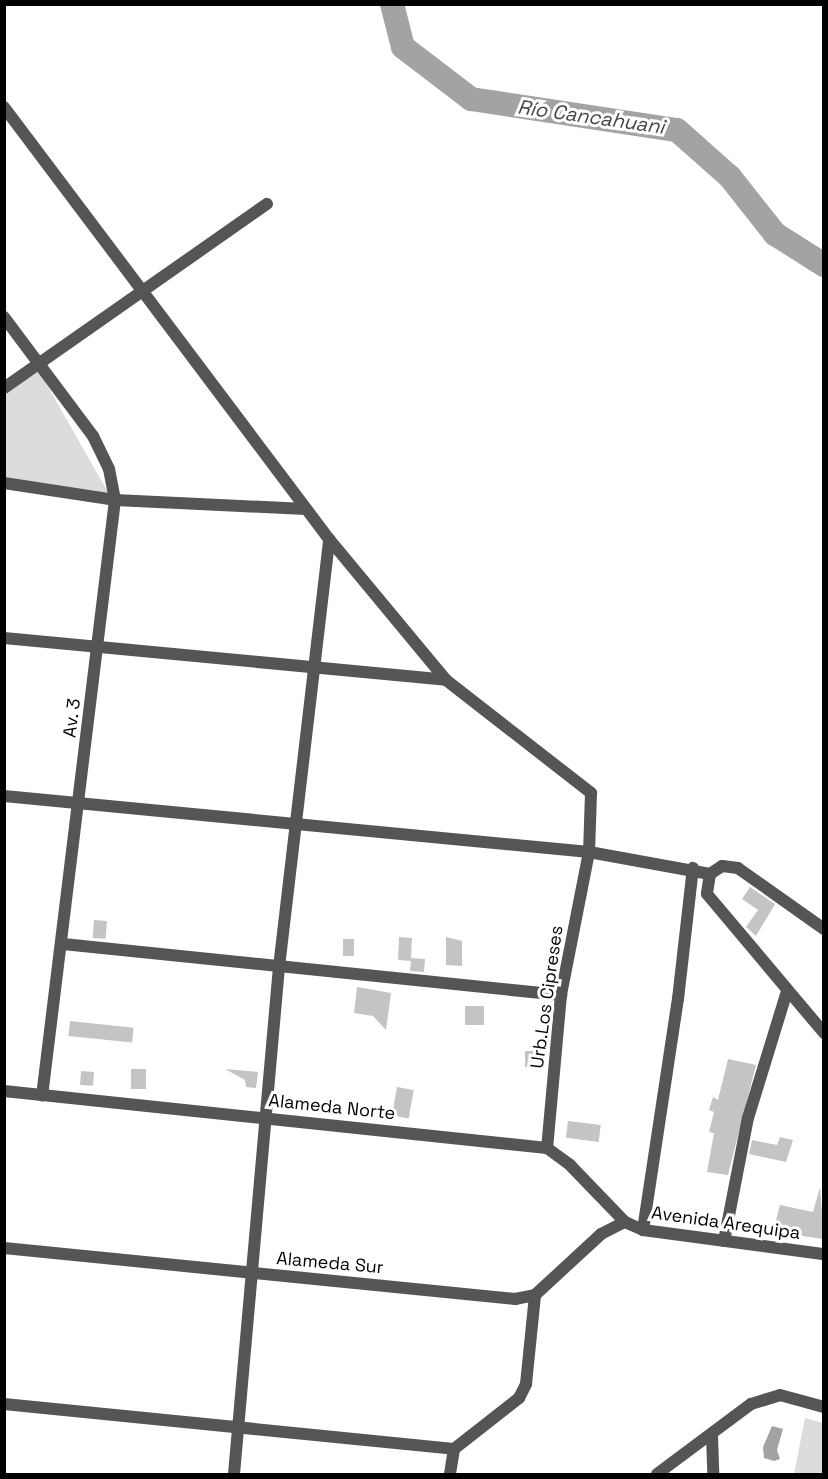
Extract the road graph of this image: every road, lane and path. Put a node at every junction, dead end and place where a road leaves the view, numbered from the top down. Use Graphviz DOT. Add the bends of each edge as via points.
graph roads {
  1 [pos="4,106"];
  2 [pos="267,204"];
  3 [pos="143,289"];
  4 [pos="4,317"];
  5 [pos="40,364"];
  6 [pos="4,388"];
  7 [pos="4,483"];
  8 [pos="115,500"];
  9 [pos="306,509"];
  10 [pos="329,539"];
  11 [pos="4,638"];
  12 [pos="99,647"];
  13 [pos="315,667"];
  14 [pos="447,680"];
  15 [pos="4,796"];
  16 [pos="80,803"];
  17 [pos="294,822"];
  18 [pos="589,852"];
  19 [pos="693,868"];
  20 [pos="710,874"];
  21 [pos="824,929"];
  22 [pos="63,945"];
  23 [pos="279,967"];
  24 [pos="787,991"];
  25 [pos="561,995"];
  26 [pos="824,1033"];
  27 [pos="4,1091"];
  28 [pos="42,1095"];
  29 [pos="266,1118"];
  30 [pos="547,1148"];
  31 [pos="626,1222"];
  32 [pos="643,1230"];
  33 [pos="724,1241"];
  34 [pos="4,1248"];
  35 [pos="824,1254"];
  36 [pos="253,1274"];
  37 [pos="535,1295"];
  38 [pos="4,1404"];
  39 [pos="824,1407"];
  40 [pos="239,1427"];
  41 [pos="712,1436"];
  42 [pos="454,1449"];
  43 [pos="234,1474"];
  44 [pos="450,1474"];
  45 [pos="657,1474"];
  46 [pos="713,1474"];
  1 -- 3 [label="street"];
  2 -- 3 [label="street"];
  3 -- 5 [label="street"];
  3 -- 9 [label="street"];
  4 -- 5 [label="street, Av. 3"];
  5 -- 6 [label="street"];
  5 -- 8 [label="street, Av. 3" via="93,436 109,469"];
  7 -- 8 [label="street"];
  8 -- 9 [label="street"];
  8 -- 12 [label="street, Av. 3"];
  9 -- 10 [label="street"];
  10 -- 13 [label="street"];
  10 -- 14 [label="street"];
  11 -- 12 [label="street"];
  12 -- 13 [label="street"];
  12 -- 16 [label="street, Av. 3"];
  13 -- 14 [label="street"];
  13 -- 17 [label="street"];
  14 -- 18 [label="street, Urb.Los Cipreses" via="591,793"];
  15 -- 16 [label="street"];
  16 -- 17 [label="street"];
  16 -- 22 [label="street, Av. 3"];
  17 -- 18 [label="street"];
  17 -- 23 [label="street"];
  18 -- 19 [label="street"];
  18 -- 25 [label="street, Urb.Los Cipreses"];
  19 -- 20 [label="street"];
  19 -- 32 [label="street" via="678,999"];
  20 -- 21 [label="street" via="722,866 738,868"];
  20 -- 24 [label="street" via="707,894"];
  22 -- 23 [label="street"];
  22 -- 28 [label="street, Av. 3"];
  23 -- 25 [label="street"];
  23 -- 29 [label="street"];
  24 -- 26 [label="street"];
  24 -- 33 [label="street" via="748,1118"];
  25 -- 30 [label="street, Urb.Los Cipreses"];
  27 -- 28 [label="street, Alameda Norte"];
  28 -- 29 [label="street, Alameda Norte"];
  29 -- 30 [label="street, Alameda Norte"];
  29 -- 36 [label="street"];
  30 -- 31 [label="street" via="570,1165"];
  31 -- 32 [label="street, Avenida Arequipa"];
  31 -- 37 [label="street" via="601,1234"];
  32 -- 33 [label="street, Avenida Arequipa"];
  33 -- 35 [label="street, Avenida Arequipa"];
  34 -- 36 [label="street, Alameda Sur"];
  36 -- 37 [label="street, Alameda Sur" via="515,1299"];
  36 -- 40 [label="street"];
  37 -- 42 [label="street" via="526,1384 519,1398"];
  38 -- 40 [label="street"];
  39 -- 41 [label="street" via="780,1395 767,1398 751,1404"];
  40 -- 42 [label="street"];
  40 -- 43 [label="street"];
  41 -- 45 [label="street"];
  41 -- 46 [label="street"];
  42 -- 44 [label="street"];
}
